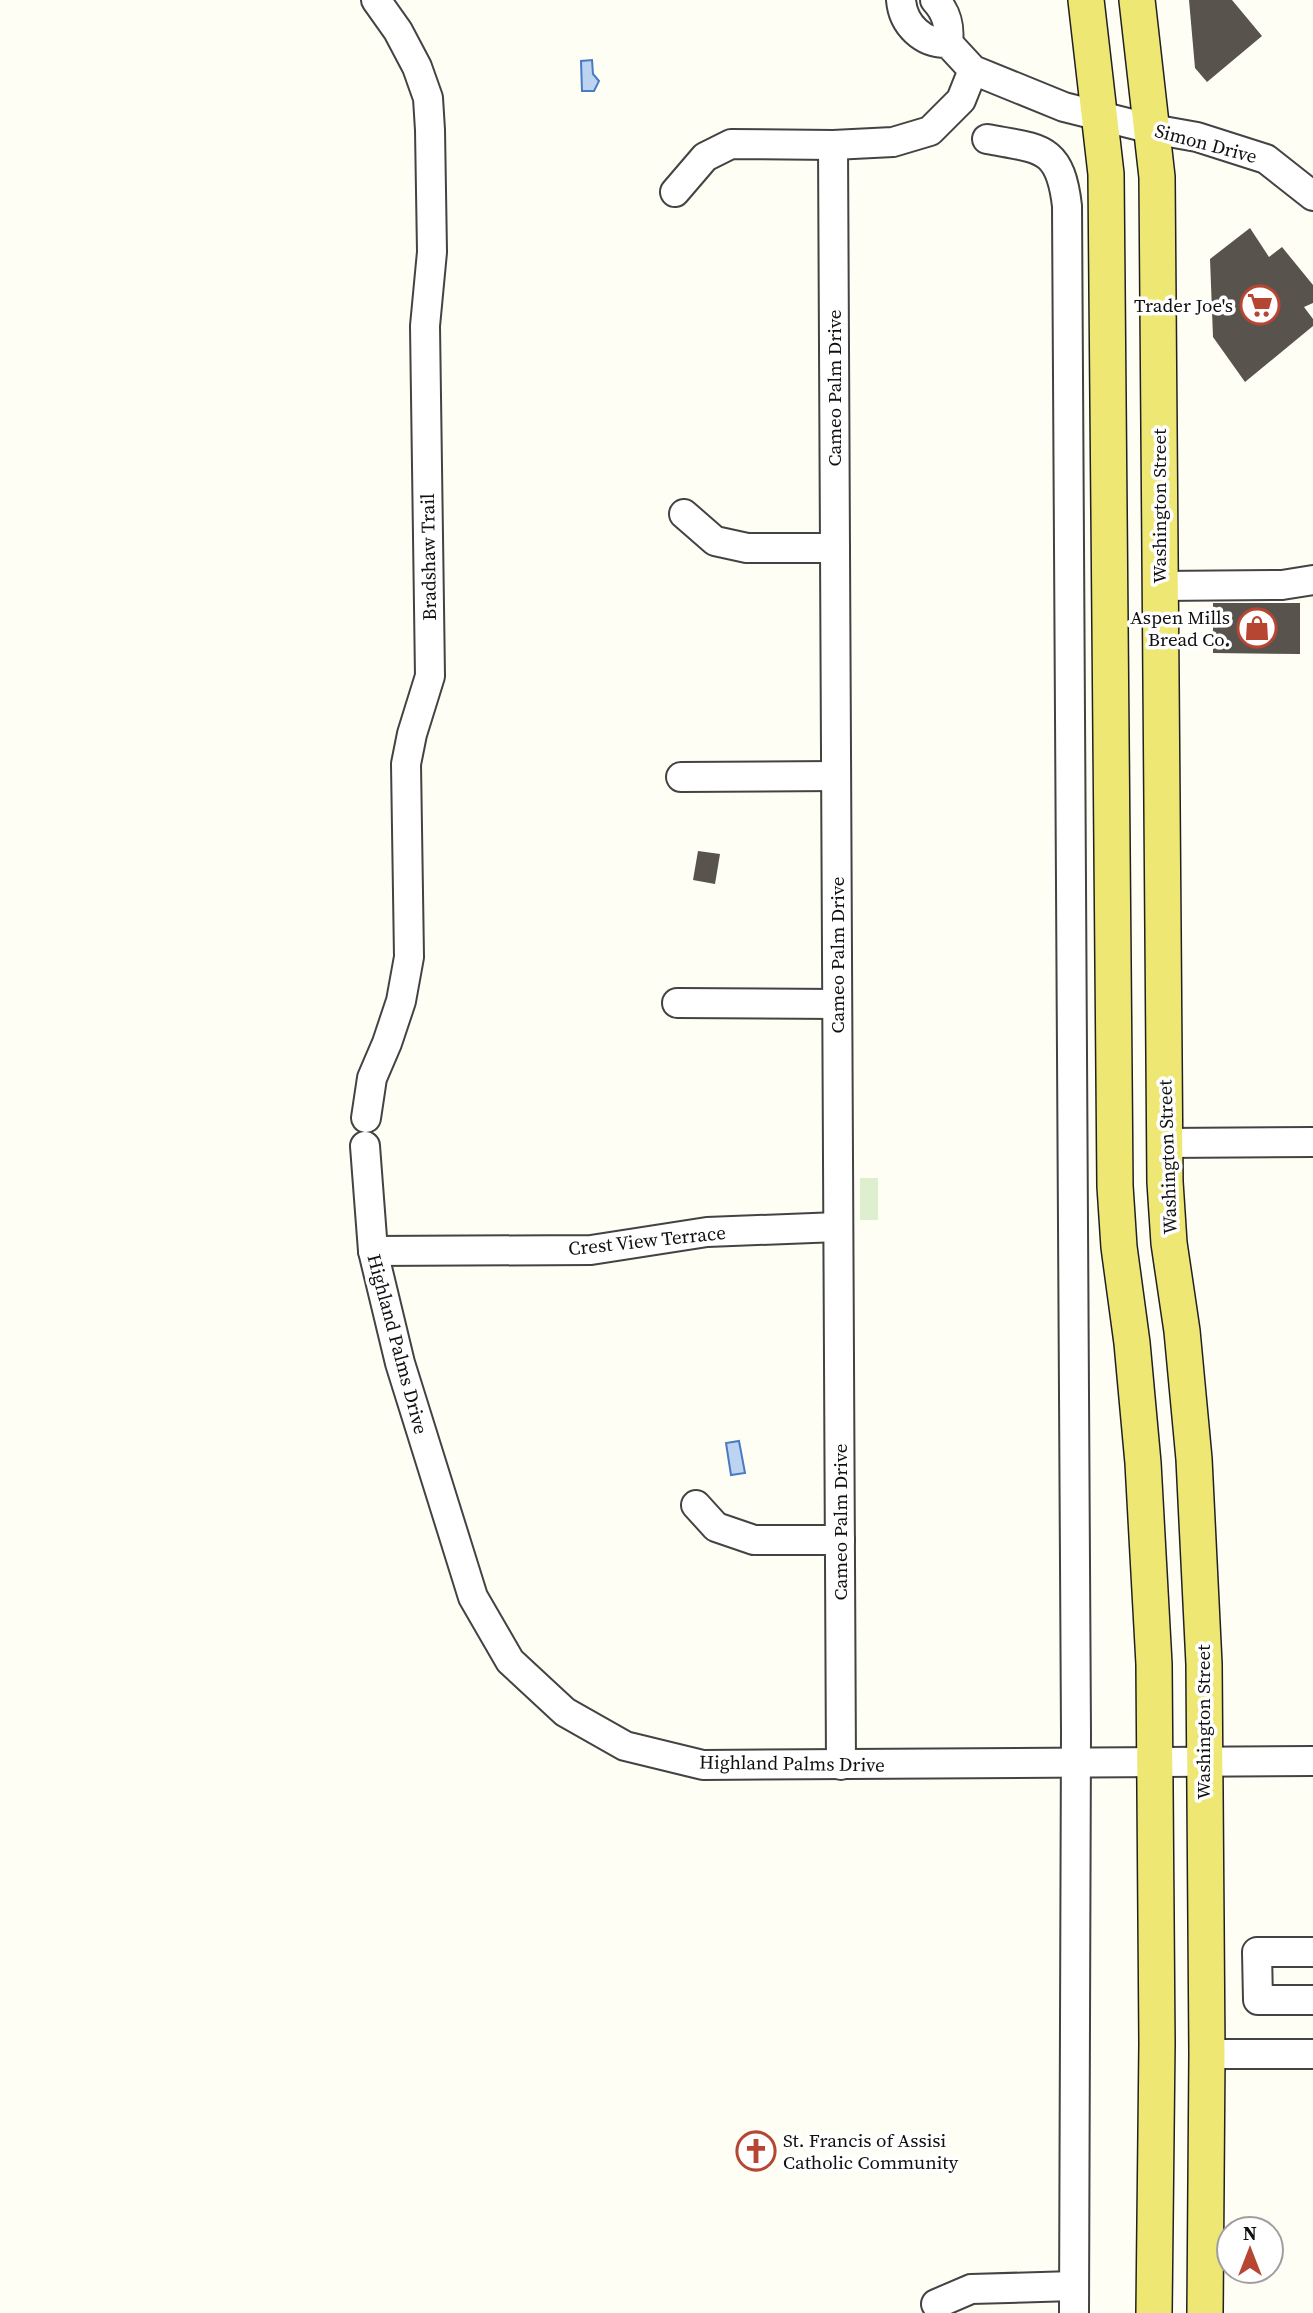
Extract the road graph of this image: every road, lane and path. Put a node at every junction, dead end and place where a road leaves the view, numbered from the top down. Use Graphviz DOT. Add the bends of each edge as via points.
graph roads {
  1 [pos="376,0"];
  2 [pos="901,0"];
  3 [pos="935,0"];
  4 [pos="1086,0"];
  5 [pos="1137,0"];
  6 [pos="947,43"];
  7 [pos="974,70"];
  8 [pos="1126,122"];
  9 [pos="987,139"];
  10 [pos="833,145"];
  11 [pos="675,192"];
  12 [pos="1313,197"];
  13 [pos="684,514"];
  14 [pos="835,548"];
  15 [pos="1313,580"];
  16 [pos="1160,586"];
  17 [pos="836,776"];
  18 [pos="681,777"];
  19 [pos="677,1003"];
  20 [pos="837,1004"];
  21 [pos="1114,1085"];
  22 [pos="366,1118"];
  23 [pos="1313,1142"];
  24 [pos="1165,1143"];
  25 [pos="365,1146"];
  26 [pos="838,1227"];
  27 [pos="373,1251"];
  28 [pos="696,1506"];
  29 [pos="839,1540"];
  30 [pos="1313,1761"];
  31 [pos="1180,1762"];
  32 [pos="1076,1763"];
  33 [pos="841,1765"];
  34 [pos="1313,1952"];
  35 [pos="1313,2000"];
  36 [pos="1207,2054"];
  37 [pos="1313,2054"];
  38 [pos="1074,2299"];
  39 [pos="939,2310"];
  40 [pos="1154,2313"];
  41 [pos="1205,2313"];
  1 -- 22 [label="street, Bradshaw Trail" via="418,67 428,98 432,252 425,326 430,676 406,764 409,957 401,1001 372,1078"];
  2 -- 6 [label="street" via="919,35 933,44"];
  3 -- 6 [label="street" via="944,12"];
  4 -- 8 [label="main road, Washington Street"];
  5 -- 8 [label="main road, Washington Street"];
  6 -- 7 [label="street"];
  7 -- 8 [label="street, Simon Drive" via="1064,107"];
  7 -- 10 [label="street" via="961,100 930,131 893,142"];
  8 -- 12 [label="street, Simon Drive" via="1197,137 1266,159"];
  8 -- 16 [label="main road, Washington Street" via="1157,177"];
  8 -- 21 [label="main road, Washington Street" via="1106,174"];
  9 -- 32 [label="street" via="1040,149 1056,162 1067,206"];
  10 -- 11 [label="street" via="730,144 705,157"];
  10 -- 14 [label="street, Cameo Palm Drive"];
  13 -- 14 [label="street" via="715,541 747,548"];
  14 -- 17 [label="street, Cameo Palm Drive"];
  15 -- 16 [label="street" via="1282,585"];
  16 -- 24 [label="main road, Washington Street"];
  17 -- 18 [label="street"];
  17 -- 20 [label="street, Cameo Palm Drive"];
  19 -- 20 [label="street"];
  20 -- 26 [label="street, Cameo Palm Drive"];
  21 -- 24 [label="main road" via="1145,1137"];
  21 -- 31 [label="main road, Washington Street" via="1119,1247 1144,1474 1154,1664"];
  23 -- 24 [label="street"];
  24 -- 31 [label="main road, Washington Street" via="1170,1242 1194,1459 1204,1664"];
  25 -- 27 [label="street, Highland Palms Drive"];
  26 -- 27 [label="street, Crest View Terrace" via="707,1232 591,1250"];
  26 -- 29 [label="street, Cameo Palm Drive"];
  27 -- 33 [label="street, Highland Palms Drive" via="400,1363 473,1597 510,1661 565,1712 625,1746 703,1765"];
  28 -- 29 [label="street" via="716,1527 754,1540"];
  29 -- 33 [label="street, Cameo Palm Drive"];
  30 -- 31 [label="street, Highland Palms Drive"];
  31 -- 32 [label="street, Highland Palms Drive"];
  31 -- 36 [label="main road, Washington Street"];
  31 -- 40 [label="main road, Washington Street" via="1157,2056"];
  32 -- 33 [label="street, Highland Palms Drive"];
  32 -- 38 [label="street"];
  34 -- 35 [label="street" via="1257,1952 1258,2000"];
  36 -- 37 [label="street"];
  36 -- 41 [label="main road, Washington Street"];
  38 -- 39 [label="street" via="971,2289"];
}
